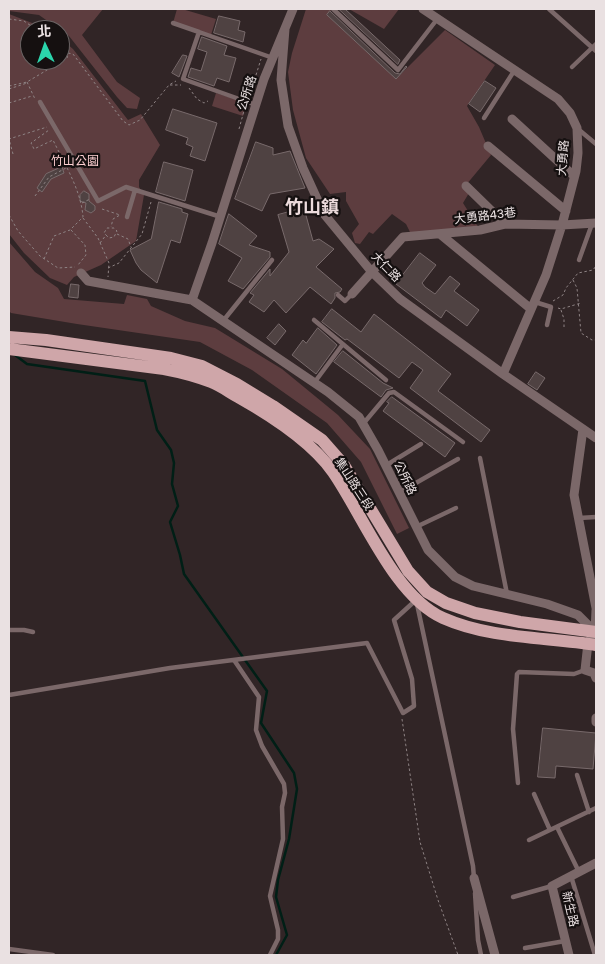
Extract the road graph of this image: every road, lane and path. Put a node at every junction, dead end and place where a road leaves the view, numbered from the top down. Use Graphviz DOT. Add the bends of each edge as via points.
graph roads {
  1 [pos="293,9"];
  2 [pos="333,9"];
  3 [pos="423,9"];
  4 [pos="549,9"];
  5 [pos="438,18"];
  6 [pos="173,23"];
  7 [pos="285,29"];
  8 [pos="199,32"];
  9 [pos="595,48"];
  10 [pos="70,53"];
  11 [pos="273,58"];
  12 [pos="572,67"];
  13 [pos="47,70"];
  14 [pos="514,71"];
  15 [pos="183,79"];
  16 [pos="264,80"];
  17 [pos="282,80"];
  18 [pos="27,82"];
  19 [pos="169,85"];
  20 [pos="182,85"];
  21 [pos="9,87"];
  22 [pos="188,87"];
  23 [pos="33,95"];
  24 [pos="208,101"];
  25 [pos="38,102"];
  26 [pos="9,103"];
  27 [pos="256,105"];
  28 [pos="484,118"];
  29 [pos="512,119"];
  30 [pos="577,128"];
  31 [pos="596,144"];
  32 [pos="488,146"];
  33 [pos="13,154"];
  34 [pos="66,168"];
  35 [pos="574,176"];
  36 [pos="466,186"];
  37 [pos="135,190"];
  38 [pos="35,196"];
  39 [pos="152,196"];
  40 [pos="90,199"];
  41 [pos="82,204"];
  42 [pos="102,209"];
  43 [pos="566,211"];
  44 [pos="9,214"];
  45 [pos="83,217"];
  46 [pos="127,217"];
  47 [pos="221,217"];
  48 [pos="594,223"];
  49 [pos="505,224"];
  50 [pos="562,226"];
  51 [pos="111,228"];
  52 [pos="70,230"];
  53 [pos="116,234"];
  54 [pos="440,234"];
  55 [pos="106,236"];
  56 [pos="100,243"];
  57 [pos="131,247"];
  58 [pos="44,259"];
  59 [pos="272,260"];
  60 [pos="579,260"];
  61 [pos="596,266"];
  62 [pos="108,268"];
  63 [pos="371,271"];
  64 [pos="81,273"];
  65 [pos="108,277"];
  66 [pos="573,279"];
  67 [pos="352,294"];
  68 [pos="338,295"];
  69 [pos="192,300"];
  70 [pos="580,303"];
  71 [pos="533,306"];
  72 [pos="550,307"];
  73 [pos="561,309"];
  74 [pos="314,320"];
  75 [pos="223,321"];
  76 [pos="547,325"];
  77 [pos="564,327"];
  78 [pos="9,337"];
  79 [pos="596,340"];
  80 [pos="343,344"];
  81 [pos="9,349"];
  82 [pos="503,374"];
  83 [pos="386,380"];
  84 [pos="314,383"];
  85 [pos="363,424"];
  86 [pos="583,429"];
  87 [pos="596,438"];
  88 [pos="463,442"];
  89 [pos="421,444"];
  90 [pos="480,458"];
  91 [pos="458,460"];
  92 [pos="385,466"];
  93 [pos="398,492"];
  94 [pos="456,508"];
  95 [pos="596,517"];
  96 [pos="579,518"];
  97 [pos="416,527"];
  98 [pos="594,585"];
  99 [pos="508,594"];
  100 [pos="416,600"];
  101 [pos="596,609"];
  102 [pos="9,630"];
  103 [pos="33,632"];
  104 [pos="594,638"];
  105 [pos="237,660"];
  106 [pos="585,670"];
  107 [pos="596,678"];
  108 [pos="9,695"];
  109 [pos="402,718"];
  110 [pos="596,718"];
  111 [pos="596,722"];
  112 [pos="577,775"];
  113 [pos="518,783"];
  114 [pos="534,794"];
  115 [pos="596,808"];
  116 [pos="589,812"];
  117 [pos="557,827"];
  118 [pos="550,830"];
  119 [pos="529,840"];
  120 [pos="596,863"];
  121 [pos="575,874"];
  122 [pos="474,878"];
  123 [pos="552,886"];
  124 [pos="513,897"];
  125 [pos="565,941"];
  126 [pos="525,948"];
  127 [pos="9,949"];
  128 [pos="53,955"];
  129 [pos="270,955"];
  130 [pos="458,955"];
  131 [pos="481,955"];
  132 [pos="495,955"];
  133 [pos="569,955"];
  134 [pos="596,955"];
  1 -- 7 [label="street, 公所路"];
  2 -- 5 [label="lane" via="398,70"];
  3 -- 5 [label="street, 大勇路"];
  4 -- 9 [label="lane"];
  5 -- 14 [label="street, 大勇路"];
  6 -- 8 [label="lane"];
  7 -- 11 [label="street, 公所路"];
  7 -- 17 [label="street, 大仁路"];
  8 -- 11 [label="lane"];
  8 -- 15 [label="lane"];
  9 -- 12 [label="lane"];
  10 -- 19 [label="path" via="129,125 140,120"];
  11 -- 16 [label="street, 公所路"];
  13 -- 18 [label="path"];
  14 -- 28 [label="lane"];
  14 -- 30 [label="street, 大勇路" via="558,99 570,112"];
  15 -- 19 [label="path"];
  15 -- 27 [label="lane"];
  16 -- 17 [label="street"];
  16 -- 27 [label="street, 公所路"];
  17 -- 63 [label="street, 大仁路" via="288,126 324,214"];
  18 -- 21 [label="path"];
  18 -- 23 [label="path"];
  19 -- 20 [label="path"];
  22 -- 24 [label="path" via="201,101"];
  23 -- 25 [label="path"];
  23 -- 26 [label="path"];
  25 -- 37 [label="lane" via="98,201 126,187"];
  27 -- 47 [label="street, 公所路"];
  29 -- 35 [label="street"];
  30 -- 31 [label="lane"];
  30 -- 35 [label="street, 大勇路" via="578,153"];
  32 -- 43 [label="street"];
  33 -- 34 [label="path" via="9,139 47,127 49,131 31,143 34,149 54,140"];
  34 -- 38 [label="path" via="48,177"];
  34 -- 41 [label="path"];
  35 -- 43 [label="street, 大勇路"];
  36 -- 49 [label="street"];
  37 -- 39 [label="lane"];
  37 -- 46 [label="lane"];
  39 -- 47 [label="lane"];
  39 -- 57 [label="path" via="142,234"];
  40 -- 41 [label="path"];
  41 -- 45 [label="path"];
  42 -- 51 [label="path" via="120,215 113,219"];
  43 -- 50 [label="street, 大勇路"];
  44 -- 58 [label="path" via="18,231"];
  45 -- 52 [label="path"];
  45 -- 56 [label="path"];
  47 -- 69 [label="street, 公所路"];
  48 -- 50 [label="street, 大勇路43巷"];
  48 -- 60 [label="lane"];
  49 -- 50 [label="street, 大勇路43巷"];
  49 -- 54 [label="street, 大勇路43巷"];
  50 -- 71 [label="street, 大勇路"];
  51 -- 53 [label="path" via="117,231"];
  51 -- 55 [label="path" via="104,233"];
  52 -- 58 [label="path" via="54,236"];
  52 -- 58 [label="path" via="85,245 86,255 76,267 58,268"];
  53 -- 55 [label="path" via="109,238"];
  53 -- 57 [label="path" via="128,239"];
  54 -- 63 [label="street, 大勇路43巷" via="403,237"];
  54 -- 71 [label="street"];
  55 -- 56 [label="path"];
  56 -- 62 [label="path"];
  57 -- 62 [label="path" via="119,263"];
  59 -- 75 [label="lane"];
  61 -- 66 [label="path" via="593,270 578,273"];
  62 -- 65 [label="path"];
  63 -- 67 [label="street, 大勇路43巷"];
  63 -- 82 [label="street, 大仁路" via="400,299"];
  64 -- 69 [label="street, 公所路" via="88,281"];
  66 -- 70 [label="path"];
  66 -- 72 [label="path"];
  67 -- 68 [label="lane" via="345,301"];
  69 -- 75 [label="street, 公所路"];
  70 -- 73 [label="path"];
  70 -- 79 [label="path" via="581,333"];
  71 -- 72 [label="lane"];
  71 -- 82 [label="street, 大勇路"];
  72 -- 73 [label="path"];
  72 -- 76 [label="lane"];
  73 -- 77 [label="path"];
  74 -- 80 [label="lane"];
  75 -- 84 [label="street, 公所路"];
  78 -- 104 [label="main road, 集山路三段" via="171,358 202,366 238,384 322,440 344,465 408,571 427,592 475,613"];
  80 -- 83 [label="lane"];
  80 -- 84 [label="lane"];
  81 -- 100 [label="main road, 集山路三段" via="186,373 214,383 273,418 304,441 332,471 359,518"];
  82 -- 86 [label="street, 大仁路"];
  84 -- 85 [label="street, 公所路" via="359,417"];
  85 -- 88 [label="lane" via="389,393 394,392"];
  85 -- 92 [label="street, 公所路"];
  86 -- 87 [label="street, 大仁路"];
  86 -- 96 [label="street" via="574,495"];
  89 -- 92 [label="lane"];
  90 -- 99 [label="lane"];
  91 -- 93 [label="lane"];
  92 -- 93 [label="street, 公所路"];
  93 -- 97 [label="street, 公所路"];
  94 -- 97 [label="lane"];
  95 -- 96 [label="lane"];
  96 -- 98 [label="street"];
  97 -- 99 [label="street, 公所路" via="428,550 455,577 473,586"];
  98 -- 101 [label="street"];
  99 -- 104 [label="street, 公所路" via="578,615"];
  100 -- 104 [label="main road, 集山路三段" via="443,618 477,629 518,636"];
  100 -- 105 [label="lane" via="394,620 412,679 414,706 403,713 367,643"];
  100 -- 122 [label="lane"];
  101 -- 104 [label="street"];
  102 -- 103 [label="lane"];
  104 -- 106 [label="street"];
  105 -- 108 [label="lane"];
  105 -- 129 [label="lane" via="259,697 256,730 284,784 283,839 270,896 278,939"];
  106 -- 107 [label="street" via="594,673"];
  106 -- 113 [label="lane" via="574,674 518,672 513,729"];
  109 -- 130 [label="path" via="420,842"];
  110 -- 111 [label="street"];
  112 -- 116 [label="lane"];
  114 -- 118 [label="lane"];
  115 -- 116 [label="lane"];
  116 -- 117 [label="lane"];
  117 -- 118 [label="lane"];
  117 -- 121 [label="lane"];
  118 -- 119 [label="lane"];
  120 -- 121 [label="street, 新生路"];
  121 -- 123 [label="street, 新生路"];
  121 -- 134 [label="lane"];
  122 -- 131 [label="lane"];
  122 -- 132 [label="street"];
  123 -- 124 [label="lane"];
  123 -- 125 [label="street, 新生路"];
  125 -- 126 [label="lane"];
  125 -- 133 [label="street, 新生路"];
  127 -- 128 [label="lane"];
}
